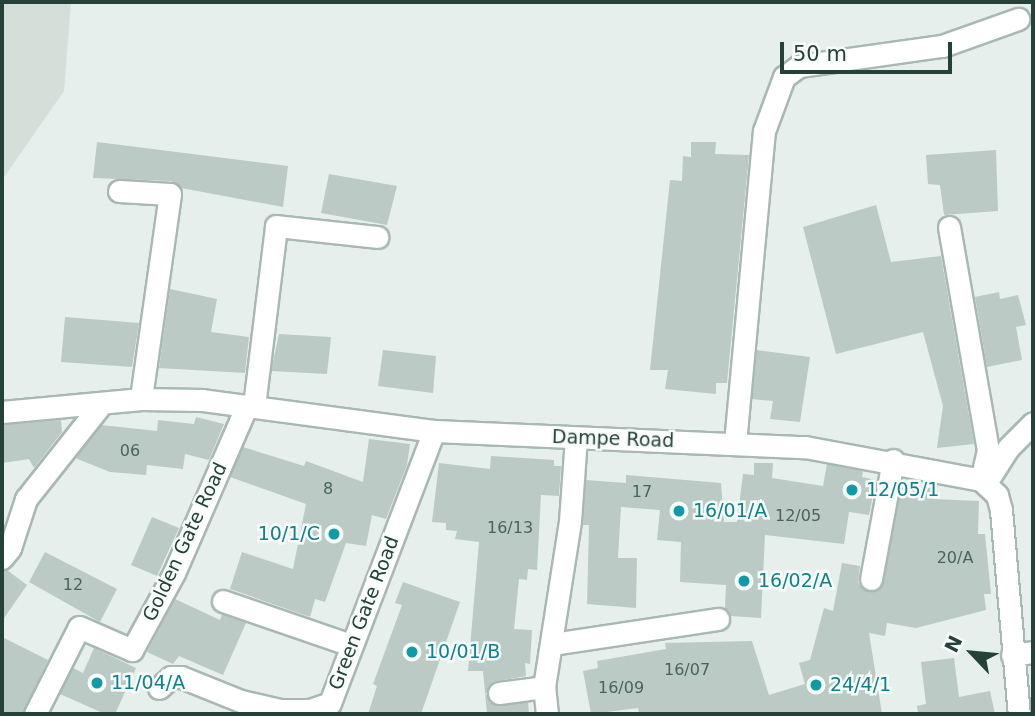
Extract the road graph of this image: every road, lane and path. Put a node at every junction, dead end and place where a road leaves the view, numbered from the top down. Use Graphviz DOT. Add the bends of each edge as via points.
graph roads {
  1 [pos="1018,19"];
  2 [pos="119,191"];
  3 [pos="949,227"];
  4 [pos="377,237"];
  5 [pos="141,399"];
  6 [pos="102,403"];
  7 [pos="250,406"];
  8 [pos="2,412"];
  9 [pos="1033,423"];
  10 [pos="434,431"];
  11 [pos="576,438"];
  12 [pos="735,443"];
  13 [pos="893,460"];
  14 [pos="984,482"];
  15 [pos="2,558"];
  16 [pos="871,579"];
  17 [pos="223,601"];
  18 [pos="718,619"];
  19 [pos="552,644"];
  20 [pos="351,645"];
  21 [pos="1023,654"];
  22 [pos="544,687"];
  23 [pos="159,688"];
  24 [pos="499,693"];
  25 [pos="35,714"];
  26 [pos="547,714"];
  27 [pos="1018,714"];
  1 -- 12 [label="street" via="942,46 799,66 784,77 764,131"];
  2 -- 5 [label="street" via="170,194"];
  3 -- 14 [label="street" via="988,450"];
  4 -- 7 [label="street" via="276,226"];
  5 -- 6 [label="street, Dampe Road"];
  5 -- 7 [label="street, Dampe Road"];
  6 -- 8 [label="street, Dampe Road"];
  6 -- 15 [label="street" via="26,499 10,548"];
  7 -- 10 [label="street, Dampe Road"];
  7 -- 25 [label="street, Golden Gate Road" via="174,573 132,650 79,627"];
  9 -- 14 [label="street"];
  10 -- 11 [label="street, Dampe Road"];
  10 -- 20 [label="street, Green Gate Road"];
  11 -- 12 [label="street, Dampe Road"];
  11 -- 19 [label="street" via="570,521"];
  12 -- 13 [label="street, Dampe Road" via="805,447"];
  13 -- 14 [label="street, Dampe Road"];
  13 -- 16 [label="street"];
  14 -- 21 [label="street" via="997,495 1002,510"];
  17 -- 20 [label="street"];
  18 -- 19 [label="street"];
  19 -- 22 [label="street"];
  20 -- 23 [label="street, Green Gate Road" via="330,704 310,710 280,710 242,701 181,677 172,677"];
  21 -- 27 [label="street"];
  22 -- 24 [label="street"];
  22 -- 26 [label="street"];
}
